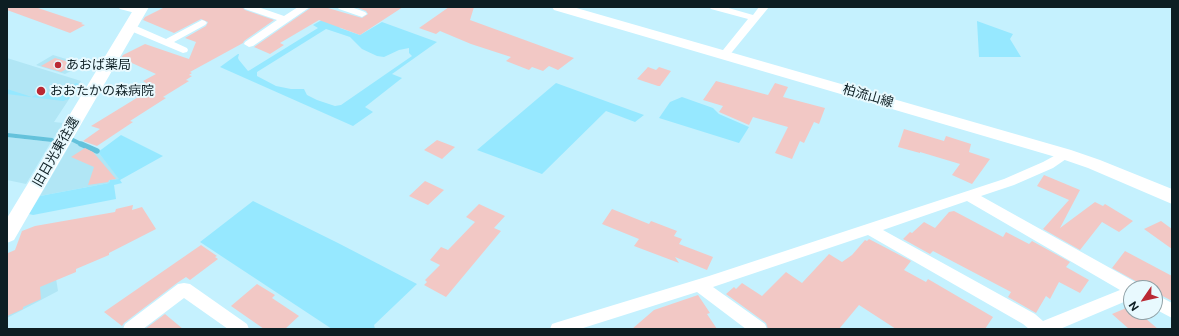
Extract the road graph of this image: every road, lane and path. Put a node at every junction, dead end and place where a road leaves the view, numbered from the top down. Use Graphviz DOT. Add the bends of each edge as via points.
graph roads {
  1 [pos="122,7"];
  2 [pos="248,7"];
  3 [pos="305,7"];
  4 [pos="342,7"];
  5 [pos="559,7"];
  6 [pos="714,7"];
  7 [pos="764,7"];
  8 [pos="140,9"];
  9 [pos="362,14"];
  10 [pos="754,18"];
  11 [pos="285,19"];
  12 [pos="202,23"];
  13 [pos="130,27"];
  14 [pos="167,42"];
  15 [pos="249,44"];
  16 [pos="183,50"];
  17 [pos="724,55"];
  18 [pos="1065,154"];
  19 [pos="969,196"];
  20 [pos="1172,197"];
  21 [pos="870,229"];
  22 [pos="7,235"];
  23 [pos="1123,283"];
  24 [pos="699,285"];
  25 [pos="1123,295"];
  26 [pos="1163,306"];
  27 [pos="1172,311"];
  28 [pos="131,329"];
  29 [pos="241,329"];
  30 [pos="558,329"];
  31 [pos="759,329"];
  32 [pos="1041,329"];
  1 -- 8 [label="street"];
  2 -- 11 [label="street"];
  3 -- 11 [label="street"];
  4 -- 9 [label="street"];
  5 -- 17 [label="main road, 柏流山線"];
  6 -- 10 [label="street"];
  7 -- 10 [label="street"];
  8 -- 13 [label="main road, 旧日光東往還"];
  10 -- 17 [label="street"];
  11 -- 15 [label="street"];
  12 -- 14 [label="street"];
  13 -- 14 [label="street"];
  13 -- 22 [label="main road, 旧日光東往還"];
  14 -- 16 [label="street"];
  17 -- 18 [label="main road, 柏流山線"];
  18 -- 19 [label="street" via="1048,165"];
  18 -- 20 [label="main road, 柏流山線"];
  19 -- 21 [label="street"];
  19 -- 23 [label="street"];
  21 -- 24 [label="street"];
  21 -- 32 [label="street" via="1029,319"];
  24 -- 30 [label="street"];
  24 -- 31 [label="street"];
  25 -- 32 [label="street"];
  26 -- 27 [label="street"];
  28 -- 29 [label="street" via="184,289"];
}
